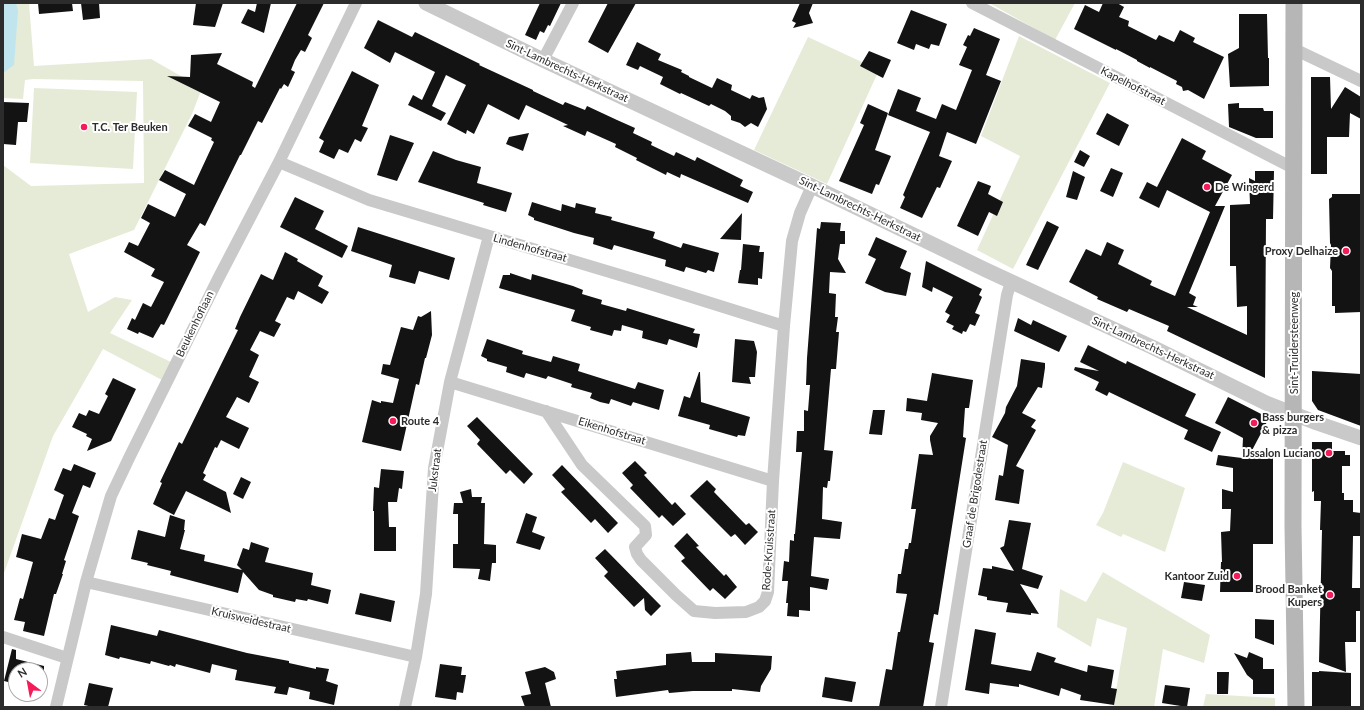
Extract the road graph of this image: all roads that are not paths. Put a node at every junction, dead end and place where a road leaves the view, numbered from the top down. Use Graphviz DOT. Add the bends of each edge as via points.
graph roads {
  1 [pos="356,3"];
  2 [pos="426,3"];
  3 [pos="573,3"];
  4 [pos="972,3"];
  5 [pos="1294,3"];
  6 [pos="1294,49"];
  7 [pos="543,60"];
  8 [pos="1361,81"];
  9 [pos="280,162"];
  10 [pos="1293,168"];
  11 [pos="812,186"];
  12 [pos="490,236"];
  13 [pos="1011,282"];
  14 [pos="784,326"];
  15 [pos="450,382"];
  16 [pos="546,410"];
  17 [pos="1294,414"];
  18 [pos="1361,438"];
  19 [pos="773,481"];
  20 [pos="86,582"];
  21 [pos="3,637"];
  22 [pos="416,657"];
  23 [pos="67,658"];
  24 [pos="56,707"];
  25 [pos="405,707"];
  26 [pos="942,707"];
  27 [pos="1296,707"];
  1 -- 9 [label="street, Beukenhoflaan"];
  2 -- 7 [label="street, Sint-Lambrechts-Herkstraat"];
  3 -- 7 [label="street"];
  4 -- 10 [label="street, Kapelhofstraat"];
  5 -- 6 [label="main road, Sint-Truidersteenweg"];
  6 -- 8 [label="street"];
  6 -- 10 [label="main road, Sint-Truidersteenweg"];
  7 -- 11 [label="street, Sint-Lambrechts-Herkstraat"];
  9 -- 12 [label="street, Lindenhofstraat" via="369,200"];
  9 -- 20 [label="street, Beukenhoflaan" via="218,279 114,490"];
  10 -- 17 [label="main road, Sint-Truidersteenweg"];
  11 -- 13 [label="street, Sint-Lambrechts-Herkstraat"];
  11 -- 14 [label="street, Rode-Kruisstraat" via="800,213 792,241"];
  12 -- 14 [label="street, Lindenhofstraat"];
  12 -- 15 [label="street, Jukstraat"];
  13 -- 17 [label="street, Sint-Lambrechts-Herkstraat"];
  13 -- 26 [label="street, Graaf de Brigodestraat" via="1005,302"];
  14 -- 19 [label="street, Rode-Kruisstraat"];
  15 -- 16 [label="street, Eikenhofstraat"];
  15 -- 22 [label="street, Jukstraat" via="434,468 426,594"];
  16 -- 19 [label="street, Eikenhofstraat"];
  16 -- 19 [label="street, Rode-Kruisstraat" via="582,465 645,526 646,535 635,547 641,560 694,611 746,612 759,607 765,601 768,592"];
  17 -- 18 [label="street, Sint-Lambrechts-Herkstraat"];
  17 -- 27 [label="main road, Sint-Truidersteenweg"];
  20 -- 22 [label="street, Kruisweidestraat"];
  20 -- 23 [label="street, Beukenhoflaan"];
  21 -- 23 [label="street"];
  22 -- 25 [label="street, Jukstraat"];
  23 -- 24 [label="street, Beukenhoflaan"];
}
